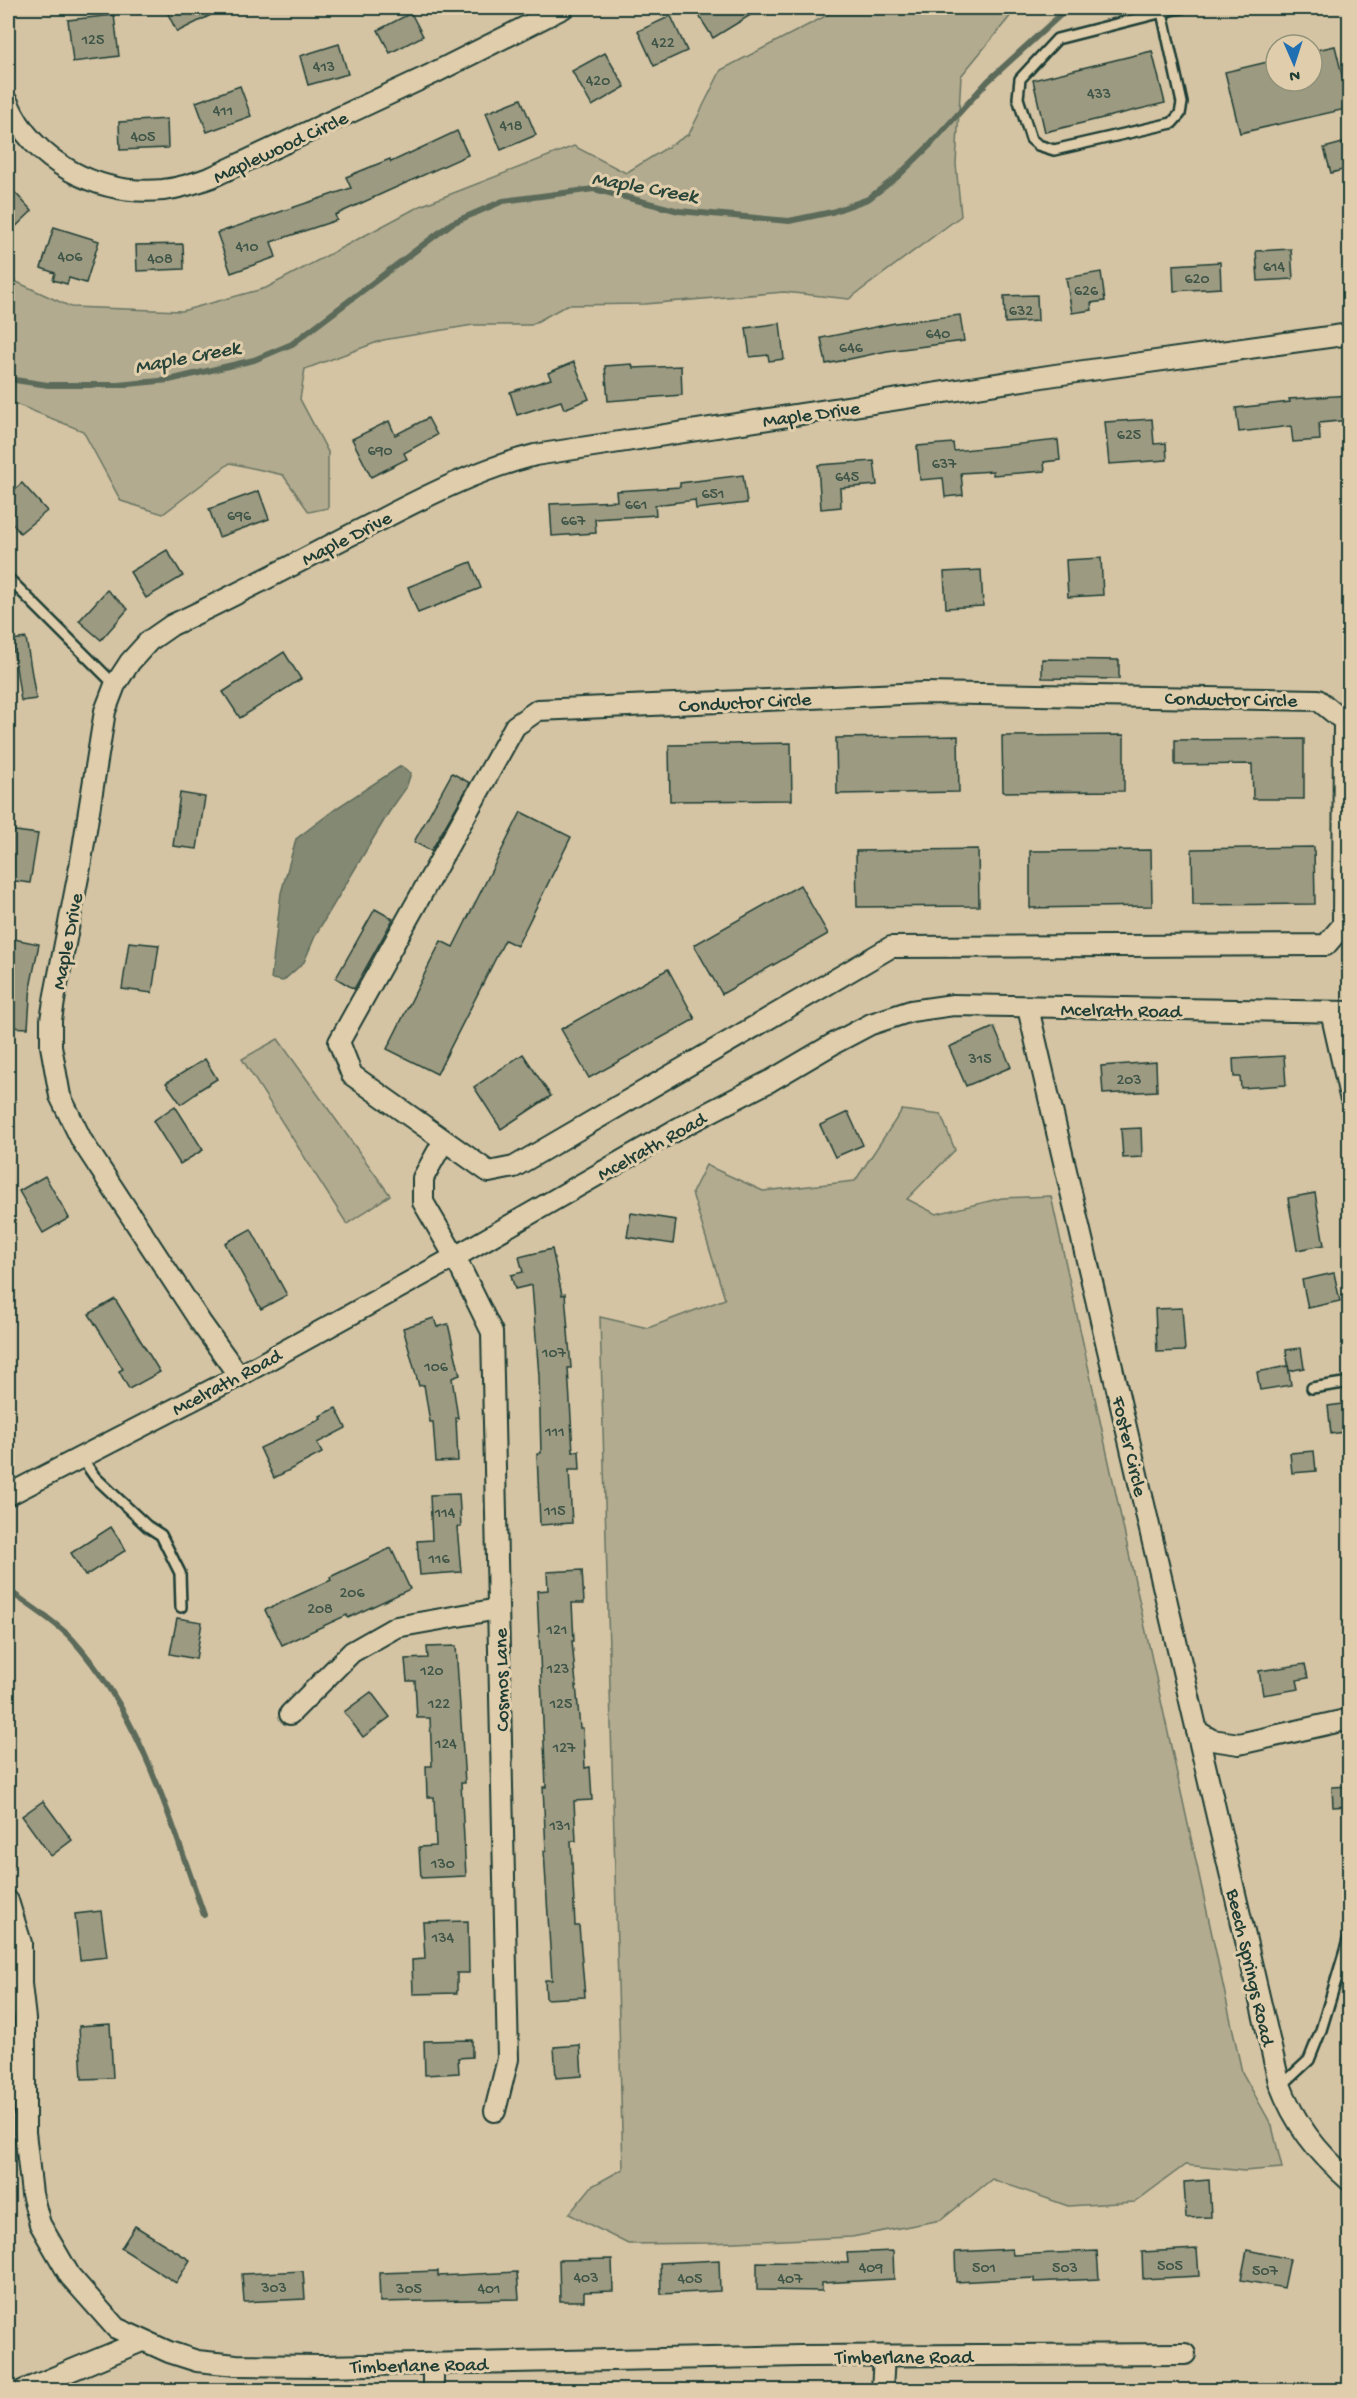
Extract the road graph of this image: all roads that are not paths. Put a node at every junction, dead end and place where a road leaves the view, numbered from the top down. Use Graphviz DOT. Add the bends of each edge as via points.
graph roads {
  1 [pos="563,8"];
  2 [pos="1182,8"];
  3 [pos="1162,12"];
  4 [pos="8,103"];
  5 [pos="1350,334"];
  6 [pos="8,578"];
  7 [pos="115,685"];
  8 [pos="1348,775"];
  9 [pos="1028,1008"];
  10 [pos="1340,1012"];
  11 [pos="1350,1096"];
  12 [pos="443,1142"];
  13 [pos="454,1257"];
  14 [pos="239,1376"];
  15 [pos="1350,1382"];
  16 [pos="1312,1388"];
  17 [pos="81,1457"];
  18 [pos="8,1495"];
  19 [pos="181,1607"];
  20 [pos="498,1609"];
  21 [pos="290,1714"];
  22 [pos="1350,1719"];
  23 [pos="1197,1731"];
  24 [pos="8,1901"];
  25 [pos="1350,1934"];
  26 [pos="1280,2086"];
  27 [pos="495,2111"];
  28 [pos="1350,2181"];
  29 [pos="142,2341"];
  30 [pos="1185,2354"];
  31 [pos="884,2356"];
  32 [pos="433,2364"];
  33 [pos="24,2391"];
  34 [pos="434,2391"];
  35 [pos="882,2391"];
  1 -- 4 [label="street, Maplewood Circle" via="432,74 188,186 137,190 87,179 44,154 26,136"];
  2 -- 3 [label="lane"];
  3 -- 3 [label="lane" via="1057,39 1020,79 1018,98 1031,140 1053,150 1172,123 1180,114 1182,103"];
  5 -- 7 [label="street, Maple Drive" via="678,432 503,463 402,508 172,625 130,662"];
  6 -- 7 [label="lane"];
  7 -- 14 [label="street, Maple Drive" via="105,711 51,1020 54,1071 60,1096 82,1141"];
  8 -- 12 [label="street, Conductor Circle" via="1343,925 1326,945 891,947 514,1167 489,1172"];
  8 -- 12 [label="street, Conductor Circle" via="1344,721 1318,700 923,693 538,710 515,726 339,1042 352,1075"];
  9 -- 10 [label="street, Mcelrath Road"];
  9 -- 13 [label="street, Mcelrath Road" via="953,1005 911,1011 871,1024"];
  9 -- 23 [label="street, Foster Circle"];
  10 -- 11 [label="street"];
  12 -- 13 [label="street" via="423,1178 423,1202"];
  13 -- 14 [label="street, Mcelrath Road"];
  13 -- 20 [label="street, Cosmos Lane" via="492,1332"];
  14 -- 17 [label="street, Mcelrath Road"];
  15 -- 16 [label="lane"];
  17 -- 18 [label="street, Mcelrath Road"];
  17 -- 19 [label="lane" via="95,1477 161,1535 180,1573"];
  20 -- 21 [label="street" via="396,1627 352,1652"];
  20 -- 27 [label="street, Cosmos Lane" via="508,2059"];
  22 -- 23 [label="street" via="1239,1744 1212,1740"];
  23 -- 26 [label="street, Beech Springs Road"];
  24 -- 29 [label="street, Timberlane Road" via="21,1943 25,2132 32,2194 40,2224 70,2276 95,2306 116,2328"];
  25 -- 26 [label="lane" via="1310,2060"];
  26 -- 28 [label="street, Beech Springs Road" via="1303,2132"];
  29 -- 32 [label="street, Timberlane Road" via="197,2361 236,2365"];
  29 -- 33 [label="street"];
  30 -- 31 [label="street, Timberlane Road"];
  31 -- 32 [label="street, Timberlane Road"];
  31 -- 35 [label="street"];
  32 -- 34 [label="street"];
}
